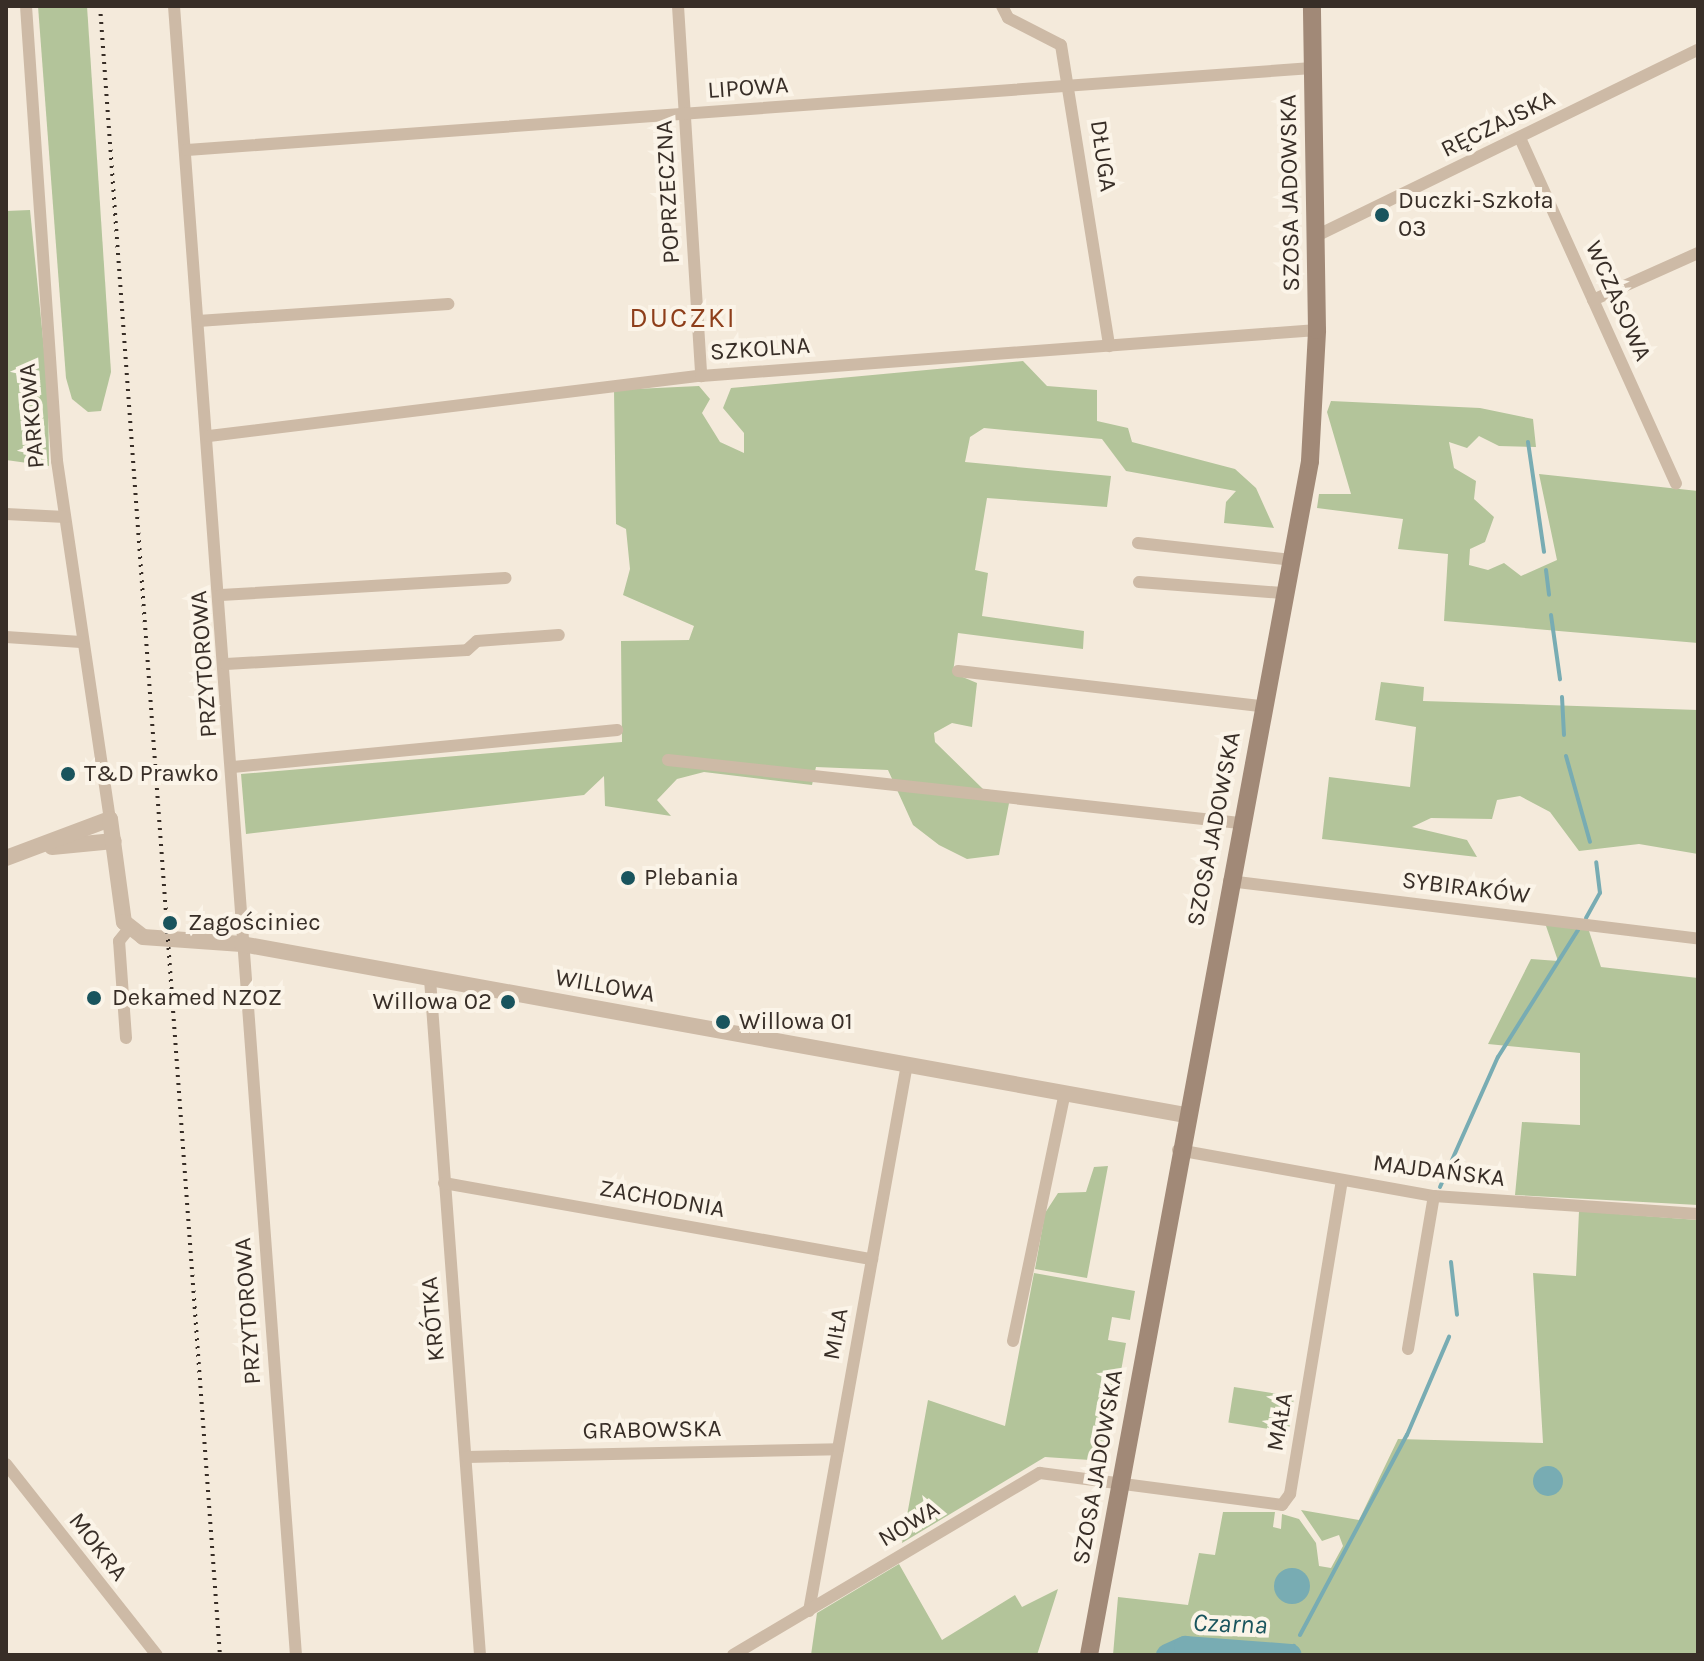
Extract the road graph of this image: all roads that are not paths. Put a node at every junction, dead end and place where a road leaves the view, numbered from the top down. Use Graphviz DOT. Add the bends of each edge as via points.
graph roads {
  1 [pos="26,6"];
  2 [pos="174,6"];
  3 [pos="678,6"];
  4 [pos="1002,6"];
  5 [pos="1312,6"];
  6 [pos="1698,50"];
  7 [pos="1312,68"];
  8 [pos="1071,86"];
  9 [pos="686,115"];
  10 [pos="1520,138"];
  11 [pos="187,150"];
  12 [pos="1316,236"];
  13 [pos="1698,253"];
  14 [pos="1593,300"];
  15 [pos="448,304"];
  16 [pos="198,321"];
  17 [pos="1317,330"];
  18 [pos="1109,346"];
  19 [pos="701,376"];
  20 [pos="209,436"];
  21 [pos="1676,483"];
  22 [pos="6,514"];
  23 [pos="65,517"];
  24 [pos="1138,543"];
  25 [pos="1291,560"];
  26 [pos="505,578"];
  27 [pos="1139,582"];
  28 [pos="1283,593"];
  29 [pos="221,595"];
  30 [pos="559,635"];
  31 [pos="6,637"];
  32 [pos="81,642"];
  33 [pos="226,664"];
  34 [pos="958,671"];
  35 [pos="1262,706"];
  36 [pos="617,730"];
  37 [pos="668,760"];
  38 [pos="233,767"];
  39 [pos="110,819"];
  40 [pos="1240,823"];
  41 [pos="114,841"];
  42 [pos="36,849"];
  43 [pos="6,858"];
  44 [pos="1229,881"];
  45 [pos="128,930"];
  46 [pos="1698,939"];
  47 [pos="242,944"];
  48 [pos="430,979"];
  49 [pos="126,1038"];
  50 [pos="907,1064"];
  51 [pos="1065,1092"];
  52 [pos="1185,1115"];
  53 [pos="1178,1150"];
  54 [pos="1342,1181"];
  55 [pos="444,1183"];
  56 [pos="1434,1196"];
  57 [pos="1698,1214"];
  58 [pos="872,1259"];
  59 [pos="1013,1341"];
  60 [pos="1408,1349"];
  61 [pos="838,1449"];
  62 [pos="467,1457"];
  63 [pos="6,1464"];
  64 [pos="1119,1486"];
  65 [pos="809,1611"];
  66 [pos="157,1655"];
  67 [pos="296,1655"];
  68 [pos="480,1655"];
  69 [pos="733,1655"];
  70 [pos="1089,1655"];
  1 -- 23 [label="street, PARKOWA"];
  2 -- 11 [label="street, PRZYTOROWA"];
  3 -- 9 [label="street, POPRZECZNA"];
  4 -- 8 [label="street, DŁUGA" via="1008,18 1061,45"];
  5 -- 7 [label="main road, SZOSA JADOWSKA"];
  6 -- 10 [label="street, RĘCZAJSKA"];
  7 -- 8 [label="street, LIPOWA"];
  7 -- 12 [label="main road, SZOSA JADOWSKA"];
  8 -- 9 [label="street, LIPOWA"];
  8 -- 18 [label="street, DŁUGA"];
  9 -- 11 [label="street, LIPOWA"];
  9 -- 19 [label="street, POPRZECZNA"];
  10 -- 12 [label="street, RĘCZAJSKA"];
  10 -- 14 [label="street, WCZASOWA"];
  11 -- 16 [label="street, PRZYTOROWA"];
  12 -- 17 [label="main road, SZOSA JADOWSKA"];
  13 -- 14 [label="street"];
  14 -- 21 [label="street, WCZASOWA"];
  15 -- 16 [label="street"];
  16 -- 20 [label="street, PRZYTOROWA"];
  17 -- 18 [label="street, SZKOLNA"];
  17 -- 25 [label="main road, SZOSA JADOWSKA" via="1310,461"];
  18 -- 19 [label="street, SZKOLNA"];
  19 -- 20 [label="street, SZKOLNA"];
  20 -- 29 [label="street, PRZYTOROWA"];
  22 -- 23 [label="street"];
  23 -- 32 [label="street, PARKOWA"];
  24 -- 25 [label="street"];
  25 -- 28 [label="main road, SZOSA JADOWSKA"];
  26 -- 29 [label="street"];
  27 -- 28 [label="street"];
  28 -- 35 [label="main road, SZOSA JADOWSKA"];
  29 -- 33 [label="street, PRZYTOROWA"];
  30 -- 33 [label="street" via="477,641 467,650"];
  31 -- 32 [label="street"];
  32 -- 39 [label="street, PARKOWA"];
  33 -- 38 [label="street, PRZYTOROWA"];
  34 -- 35 [label="street"];
  35 -- 40 [label="main road, SZOSA JADOWSKA"];
  36 -- 38 [label="street"];
  37 -- 40 [label="street"];
  38 -- 47 [label="street, PRZYTOROWA"];
  39 -- 41 [label="street"];
  39 -- 42 [label="street"];
  40 -- 44 [label="main road, SZOSA JADOWSKA"];
  41 -- 42 [label="street"];
  41 -- 45 [label="street"];
  42 -- 43 [label="street"];
  44 -- 46 [label="street, SYBIRAKÓW"];
  44 -- 52 [label="main road, SZOSA JADOWSKA"];
  45 -- 47 [label="street, WILLOWA"];
  45 -- 49 [label="street" via="119,941"];
  47 -- 48 [label="street, WILLOWA"];
  47 -- 67 [label="street, PRZYTOROWA"];
  48 -- 50 [label="street, WILLOWA"];
  48 -- 55 [label="street, KRÓTKA"];
  50 -- 51 [label="street, WILLOWA"];
  50 -- 58 [label="street, MIŁA"];
  51 -- 52 [label="street, WILLOWA"];
  51 -- 59 [label="street"];
  52 -- 53 [label="main road, SZOSA JADOWSKA"];
  53 -- 54 [label="street, MAJDAŃSKA"];
  53 -- 64 [label="main road, SZOSA JADOWSKA"];
  54 -- 56 [label="street, MAJDAŃSKA"];
  54 -- 64 [label="street, MAŁA" via="1285,1502 1275,1507"];
  55 -- 58 [label="street, ZACHODNIA"];
  55 -- 62 [label="street, KRÓTKA"];
  56 -- 57 [label="street, MAJDAŃSKA"];
  56 -- 60 [label="street"];
  58 -- 61 [label="street, MIŁA"];
  61 -- 62 [label="street, GRABOWSKA"];
  61 -- 65 [label="street, MIŁA"];
  62 -- 68 [label="street, KRÓTKA"];
  63 -- 66 [label="street, MOKRA"];
  64 -- 65 [label="street, NOWA" via="1034,1475"];
  64 -- 70 [label="main road, SZOSA JADOWSKA"];
  65 -- 69 [label="street, NOWA"];
}
